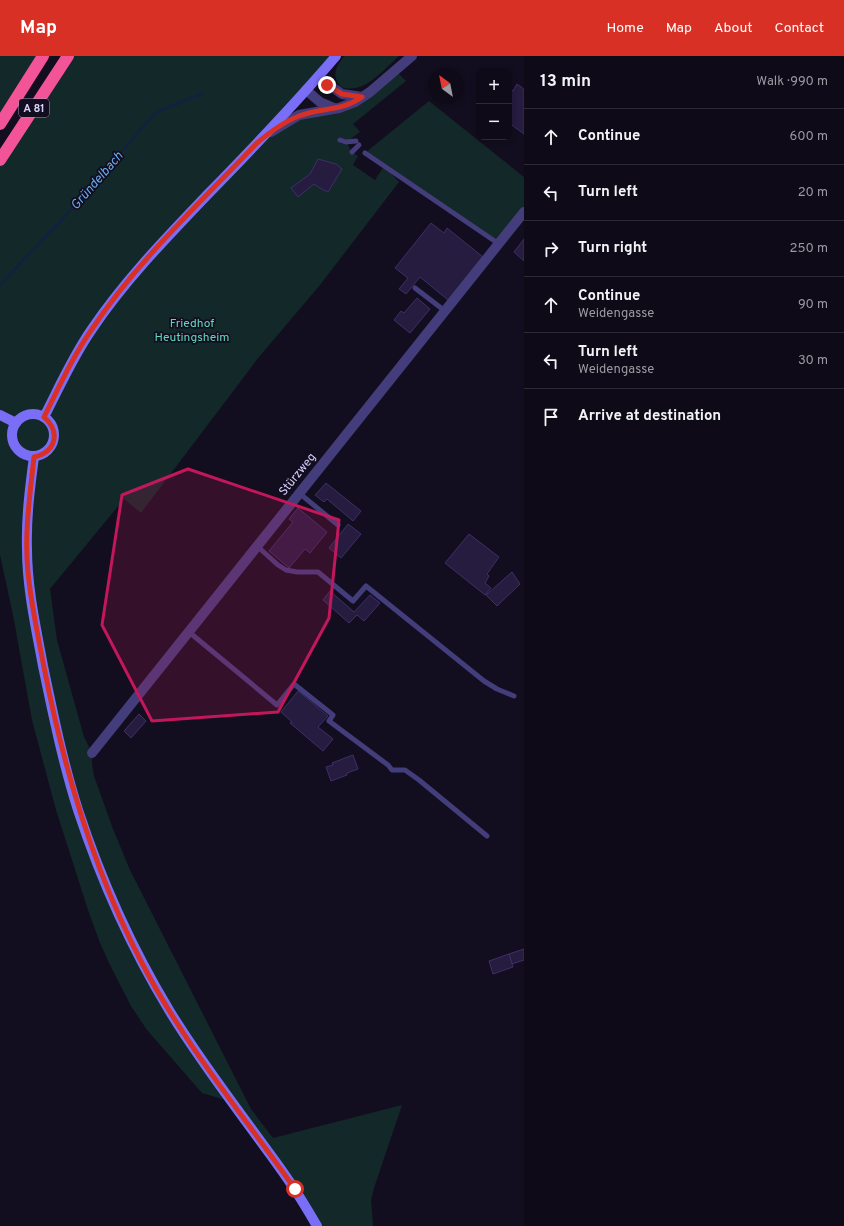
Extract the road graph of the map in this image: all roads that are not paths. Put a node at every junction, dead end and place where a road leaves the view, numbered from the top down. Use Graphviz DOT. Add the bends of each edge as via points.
graph roads {
  1 [pos="43,56"];
  2 [pos="68,56"];
  3 [pos="336,56"];
  4 [pos="412,56"];
  5 [pos="318,77"];
  6 [pos="306,90"];
  7 [pos="362,97"];
  8 [pos="336,108"];
  9 [pos="0,124"];
  10 [pos="340,140"];
  11 [pos="257,143"];
  12 [pos="352,152"];
  13 [pos="364,153"];
  14 [pos="0,160"];
  15 [pos="523,215"];
  16 [pos="499,244"];
  17 [pos="416,288"];
  18 [pos="445,311"];
  19 [pos="0,414"];
  20 [pos="44,417"];
  21 [pos="16,423"];
  22 [pos="34,457"];
  23 [pos="299,492"];
  24 [pos="338,525"];
  25 [pos="257,546"];
  26 [pos="189,632"];
  27 [pos="514,696"];
  28 [pos="92,753"];
  29 [pos="486,836"];
  30 [pos="317,1226"];
  1 -- 9 [label="highway, A 81"];
  2 -- 14 [label="highway, A 81"];
  3 -- 5 [label="main road"];
  4 -- 7 [label="street"];
  5 -- 6 [label="main road"];
  5 -- 7 [label="street" via="342,94"];
  6 -- 8 [label="street" via="320,102"];
  6 -- 11 [label="main road"];
  7 -- 8 [label="street"];
  8 -- 11 [label="street" via="299,115 274,129"];
  10 -- 12 [label="lane" via="358,143"];
  11 -- 20 [label="main road" via="178,225 111,302 70,366"];
  13 -- 16 [label="lane"];
  15 -- 16 [label="street, Stürzweg"];
  16 -- 18 [label="street, Stürzweg"];
  17 -- 18 [label="lane"];
  18 -- 23 [label="street, Stürzweg"];
  19 -- 21 [label="main road"];
  20 -- 21 [label="main road" via="32,414 20,418"];
  20 -- 22 [label="main road" via="54,429 55,437 48,451"];
  21 -- 22 [label="main road" via="12,436 16,448 21,453"];
  22 -- 30 [label="main road" via="27,543 31,595 60,743 78,809 94,854 142,964 170,1011 210,1072 295,1189"];
  23 -- 24 [label="lane"];
  23 -- 25 [label="street, Stürzweg"];
  25 -- 26 [label="street, Stürzweg"];
  25 -- 27 [label="lane" via="286,570 318,572 353,600 366,586 484,681"];
  26 -- 28 [label="street, Stürzweg"];
  26 -- 29 [label="lane" via="277,705 294,684 333,715 329,722 392,770 405,770 419,780"];
}
